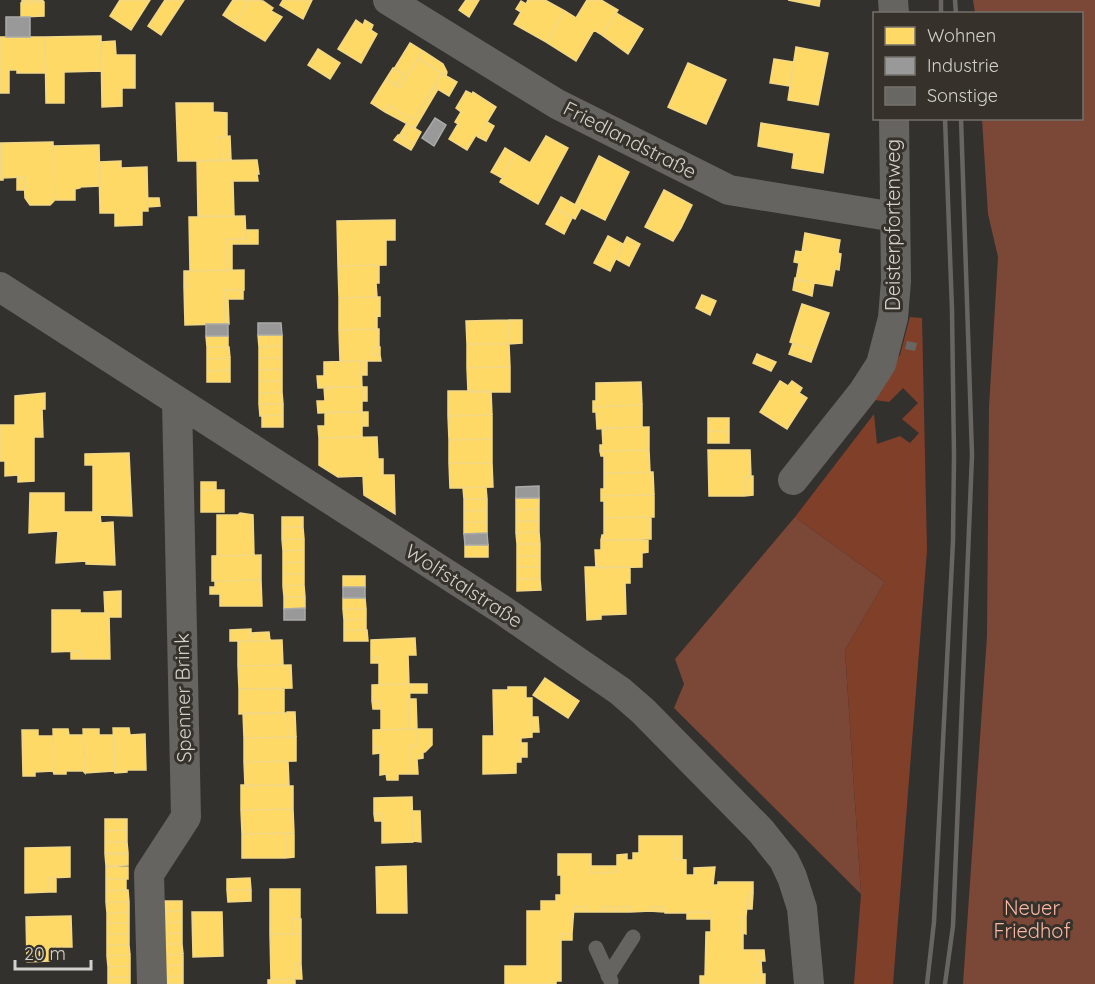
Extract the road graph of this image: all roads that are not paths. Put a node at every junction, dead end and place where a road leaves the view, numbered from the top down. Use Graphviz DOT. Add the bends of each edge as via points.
graph roads {
  1 [pos="388,0"];
  2 [pos="894,120"];
  3 [pos="895,217"];
  4 [pos="0,287"];
  5 [pos="177,401"];
  6 [pos="793,480"];
  7 [pos="633,937"];
  8 [pos="596,948"];
  9 [pos="610,980"];
  10 [pos="152,984"];
  11 [pos="808,984"];
  1 -- 3 [label="street, Friedlandstraße" via="557,104 729,190"];
  2 -- 3 [label="street, Deisterpfortenweg"];
  3 -- 6 [label="street, Deisterpfortenweg" via="893,318 881,364"];
  4 -- 5 [label="street, Wolfstalstraße"];
  5 -- 10 [label="street, Spenner Brink" via="186,817 149,874"];
  5 -- 11 [label="street, Wolfstalstraße" via="501,609 643,711 761,831 784,860 802,908"];
  7 -- 9 [label="lane"];
  8 -- 9 [label="lane"];
}
